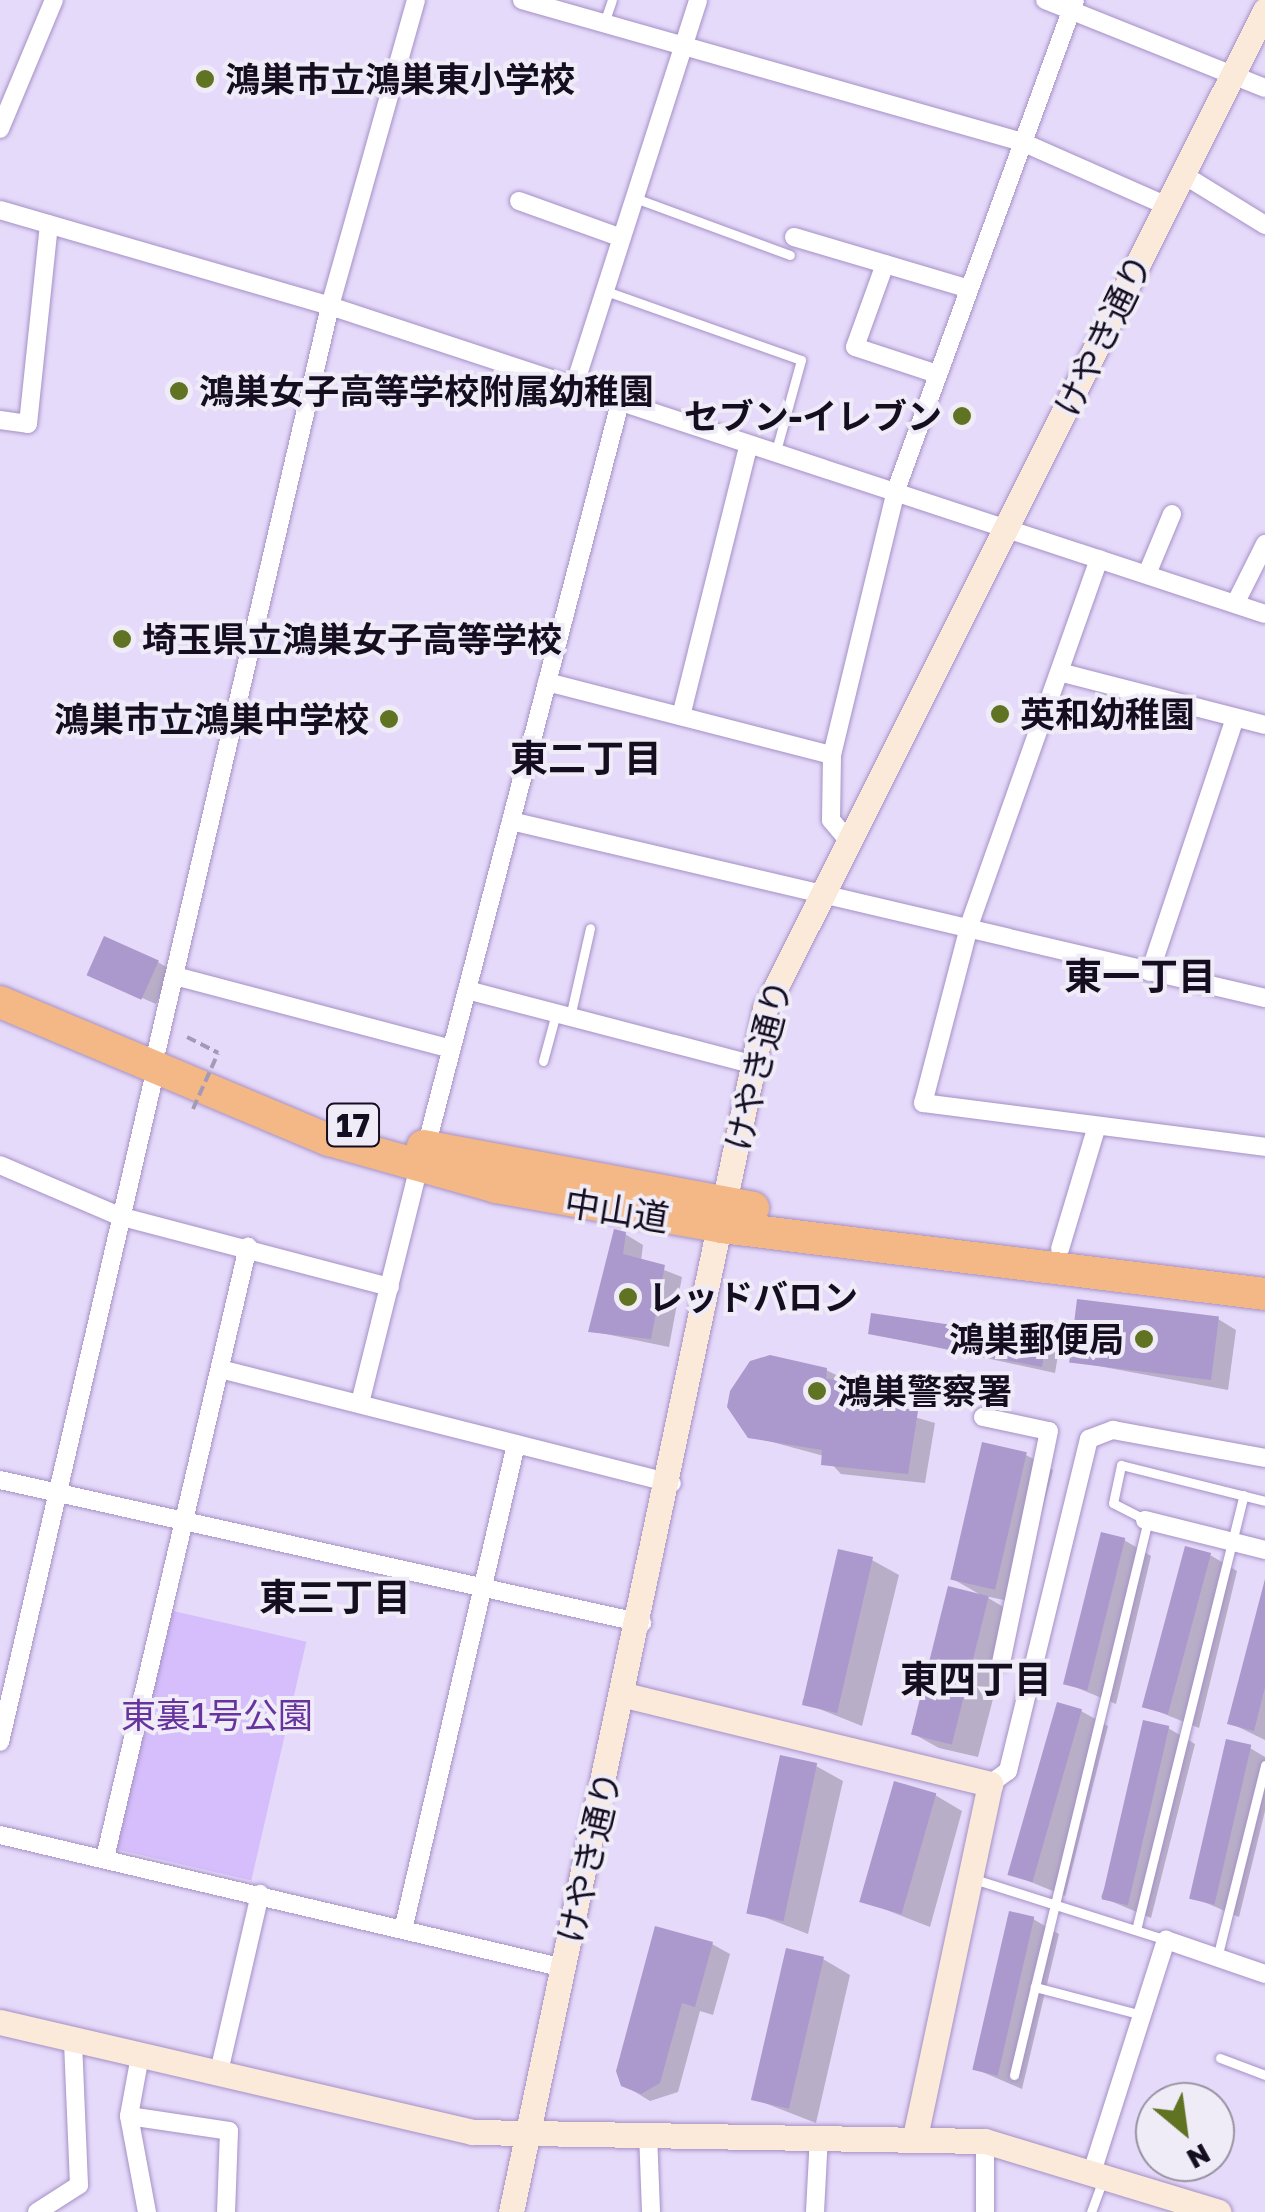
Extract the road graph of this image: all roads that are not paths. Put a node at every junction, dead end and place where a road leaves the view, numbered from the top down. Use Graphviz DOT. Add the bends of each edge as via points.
graph roads {
  1 [pos="54,0"];
  2 [pos="416,0"];
  3 [pos="522,0"];
  4 [pos="612,0"];
  5 [pos="698,0"];
  6 [pos="1045,0"];
  7 [pos="1074,5"];
  8 [pos="1265,10"];
  9 [pos="604,24"];
  10 [pos="683,44"];
  11 [pos="1234,72"];
  12 [pos="1265,88"];
  13 [pos="0,128"];
  14 [pos="1022,142"];
  15 [pos="1184,175"];
  16 [pos="635,198"];
  17 [pos="519,201"];
  18 [pos="1167,206"];
  19 [pos="0,210"];
  20 [pos="49,224"];
  21 [pos="1265,224"];
  22 [pos="619,238"];
  23 [pos="792,246"];
  24 [pos="885,264"];
  25 [pos="601,288"];
  26 [pos="966,288"];
  27 [pos="330,306"];
  28 [pos="936,374"];
  29 [pos="574,387"];
  30 [pos="620,403"];
  31 [pos="0,420"];
  32 [pos="748,446"];
  33 [pos="775,454"];
  34 [pos="896,490"];
  35 [pos="1172,514"];
  36 [pos="1008,525"];
  37 [pos="1265,544"];
  38 [pos="1099,559"];
  39 [pos="1148,574"];
  40 [pos="1236,602"];
  41 [pos="1265,614"];
  42 [pos="1063,673"];
  43 [pos="548,682"];
  44 [pos="681,716"];
  45 [pos="1236,718"];
  46 [pos="1265,725"];
  47 [pos="832,755"];
  48 [pos="511,821"];
  49 [pos="847,839"];
  50 [pos="816,898"];
  51 [pos="969,926"];
  52 [pos="590,928"];
  53 [pos="1150,972"];
  54 [pos="176,976"];
  55 [pos="0,981"];
  56 [pos="467,990"];
  57 [pos="1265,998"];
  58 [pos="0,1002"];
  59 [pos="563,1015"];
  60 [pos="452,1049"];
  61 [pos="167,1052"];
  62 [pos="543,1060"];
  63 [pos="752,1064"];
  64 [pos="1097,1126"];
  65 [pos="1264,1143"];
  66 [pos="423,1157"];
  67 [pos="0,1165"];
  68 [pos="119,1216"];
  69 [pos="724,1216"];
  70 [pos="248,1247"];
  71 [pos="1060,1249"];
  72 [pos="1265,1276"];
  73 [pos="390,1287"];
  74 [pos="1265,1294"];
  75 [pos="220,1369"];
  76 [pos="360,1403"];
  77 [pos="984,1417"];
  78 [pos="516,1444"];
  79 [pos="1265,1458"];
  80 [pos="0,1480"];
  81 [pos="672,1482"];
  82 [pos="56,1493"];
  83 [pos="1244,1495"];
  84 [pos="1265,1500"];
  85 [pos="1146,1520"];
  86 [pos="186,1522"];
  87 [pos="1232,1542"];
  88 [pos="1265,1550"];
  89 [pos="483,1588"];
  90 [pos="1017,1589"];
  91 [pos="1049,1598"];
  92 [pos="642,1623"];
  93 [pos="1001,1662"];
  94 [pos="625,1695"];
  95 [pos="0,1742"];
  96 [pos="1265,1764"];
  97 [pos="990,1784"];
  98 [pos="0,1836"];
  99 [pos="105,1858"];
  100 [pos="973,1878"];
  101 [pos="260,1894"];
  102 [pos="1055,1904"];
  103 [pos="403,1930"];
  104 [pos="1136,1930"];
  105 [pos="1166,1940"];
  106 [pos="1217,1958"];
  107 [pos="564,1968"];
  108 [pos="1265,1974"];
  109 [pos="1035,1987"];
  110 [pos="1142,2015"];
  111 [pos="0,2022"];
  112 [pos="73,2040"];
  113 [pos="140,2056"];
  114 [pos="1220,2058"];
  115 [pos="1265,2074"];
  116 [pos="1014,2075"];
  117 [pos="218,2076"];
  118 [pos="129,2116"];
  119 [pos="648,2133"];
  120 [pos="819,2135"];
  121 [pos="525,2137"];
  122 [pos="915,2137"];
  123 [pos="986,2140"];
  124 [pos="1098,2174"];
  125 [pos="1206,2210"];
  126 [pos="36,2212"];
  127 [pos="147,2212"];
  128 [pos="226,2212"];
  129 [pos="512,2212"];
  130 [pos="651,2212"];
  131 [pos="815,2212"];
  132 [pos="985,2212"];
  133 [pos="1091,2212"];
  1 -- 13 [label="street"];
  2 -- 27 [label="street"];
  3 -- 9 [label="street"];
  4 -- 9 [label="lane"];
  5 -- 10 [label="street"];
  6 -- 7 [label="street"];
  7 -- 11 [label="street"];
  7 -- 14 [label="street"];
  8 -- 11 [label="street, けやき通り"];
  9 -- 10 [label="street"];
  10 -- 14 [label="street"];
  10 -- 16 [label="street"];
  11 -- 12 [label="street"];
  11 -- 15 [label="street, けやき通り"];
  14 -- 18 [label="street"];
  14 -- 26 [label="street"];
  15 -- 18 [label="street, けやき通り"];
  15 -- 21 [label="street"];
  16 -- 22 [label="street"];
  16 -- 23 [label="lane"];
  17 -- 22 [label="street"];
  18 -- 36 [label="street, けやき通り"];
  19 -- 20 [label="street"];
  20 -- 27 [label="street"];
  20 -- 31 [label="street" via="28,424"];
  22 -- 25 [label="street"];
  23 -- 24 [label="street"];
  24 -- 26 [label="street"];
  24 -- 28 [label="street" via="856,347"];
  25 -- 29 [label="street"];
  25 -- 33 [label="lane" via="801,360"];
  26 -- 28 [label="street"];
  27 -- 29 [label="street"];
  27 -- 54 [label="street"];
  28 -- 34 [label="street"];
  29 -- 30 [label="street"];
  30 -- 32 [label="street"];
  30 -- 43 [label="street"];
  32 -- 33 [label="street"];
  32 -- 44 [label="street"];
  33 -- 34 [label="street"];
  34 -- 36 [label="street"];
  34 -- 47 [label="street"];
  35 -- 39 [label="street"];
  36 -- 38 [label="street"];
  36 -- 49 [label="street, けやき通り"];
  37 -- 40 [label="street"];
  38 -- 39 [label="street"];
  38 -- 42 [label="street"];
  39 -- 40 [label="street"];
  40 -- 41 [label="street"];
  42 -- 45 [label="street"];
  42 -- 51 [label="street"];
  43 -- 44 [label="street"];
  43 -- 48 [label="street"];
  44 -- 47 [label="street"];
  45 -- 46 [label="street"];
  45 -- 53 [label="street"];
  47 -- 49 [label="street" via="832,820"];
  48 -- 50 [label="street"];
  48 -- 56 [label="street"];
  49 -- 50 [label="street, けやき通り"];
  50 -- 51 [label="street"];
  50 -- 63 [label="street, けやき通り" via="764,1009"];
  51 -- 53 [label="street"];
  51 -- 64 [label="street" via="923,1103"];
  52 -- 59 [label="lane"];
  53 -- 57 [label="street"];
  54 -- 60 [label="street"];
  54 -- 61 [label="street"];
  55 -- 61 [label="highway, 中山道 / 17"];
  56 -- 59 [label="street"];
  56 -- 60 [label="street"];
  58 -- 61 [label="highway, 中山道 / 17"];
  59 -- 62 [label="lane"];
  59 -- 63 [label="street"];
  60 -- 66 [label="street"];
  61 -- 66 [label="highway, 中山道 / 17"];
  61 -- 68 [label="street"];
  63 -- 69 [label="street, けやき通り"];
  64 -- 65 [label="street"];
  64 -- 71 [label="street"];
  66 -- 69 [label="highway, 中山道 / 17"];
  66 -- 73 [label="street"];
  67 -- 68 [label="street"];
  68 -- 70 [label="street"];
  68 -- 82 [label="street"];
  69 -- 71 [label="highway, 中山道 / 17"];
  69 -- 74 [label="highway, 中山道 / 17"];
  69 -- 81 [label="street, けやき通り"];
  70 -- 73 [label="street"];
  70 -- 75 [label="street"];
  71 -- 72 [label="highway, 中山道 / 17"];
  73 -- 76 [label="street"];
  75 -- 76 [label="street"];
  75 -- 86 [label="street"];
  76 -- 78 [label="street"];
  77 -- 90 [label="street" via="1049,1430"];
  78 -- 81 [label="street"];
  78 -- 89 [label="street"];
  79 -- 91 [label="street" via="1114,1430 1089,1439"];
  80 -- 82 [label="street"];
  81 -- 92 [label="street, けやき通り"];
  82 -- 86 [label="street"];
  82 -- 95 [label="street"];
  83 -- 84 [label="lane"];
  83 -- 85 [label="lane" via="1121,1465 1113,1504"];
  83 -- 87 [label="lane"];
  85 -- 87 [label="street"];
  85 -- 102 [label="lane"];
  86 -- 89 [label="street"];
  86 -- 99 [label="street"];
  87 -- 88 [label="street"];
  87 -- 104 [label="lane"];
  89 -- 92 [label="street"];
  89 -- 103 [label="street"];
  90 -- 91 [label="street"];
  90 -- 93 [label="street"];
  91 -- 97 [label="street" via="1008,1771"];
  92 -- 94 [label="street, けやき通り"];
  94 -- 97 [label="street"];
  94 -- 107 [label="street, けやき通り"];
  96 -- 106 [label="lane"];
  97 -- 100 [label="street"];
  98 -- 99 [label="street"];
  99 -- 101 [label="street"];
  100 -- 102 [label="lane"];
  100 -- 122 [label="street"];
  101 -- 103 [label="street"];
  101 -- 117 [label="street"];
  102 -- 104 [label="lane"];
  102 -- 109 [label="lane"];
  103 -- 107 [label="street"];
  104 -- 105 [label="lane"];
  105 -- 106 [label="street"];
  105 -- 110 [label="street"];
  106 -- 108 [label="street"];
  107 -- 121 [label="street, けやき通り"];
  109 -- 110 [label="lane"];
  109 -- 116 [label="lane"];
  110 -- 124 [label="street"];
  111 -- 112 [label="street"];
  112 -- 113 [label="street"];
  112 -- 126 [label="street" via="80,2184"];
  113 -- 117 [label="street"];
  113 -- 118 [label="street"];
  114 -- 115 [label="lane"];
  117 -- 121 [label="street"];
  118 -- 127 [label="street"];
  118 -- 128 [label="street" via="229,2131"];
  119 -- 120 [label="street"];
  119 -- 121 [label="street"];
  119 -- 130 [label="street"];
  120 -- 122 [label="street"];
  120 -- 131 [label="street"];
  121 -- 129 [label="street, けやき通り"];
  122 -- 123 [label="street"];
  123 -- 124 [label="street"];
  123 -- 132 [label="street"];
  124 -- 125 [label="street"];
  124 -- 133 [label="lane"];
}
